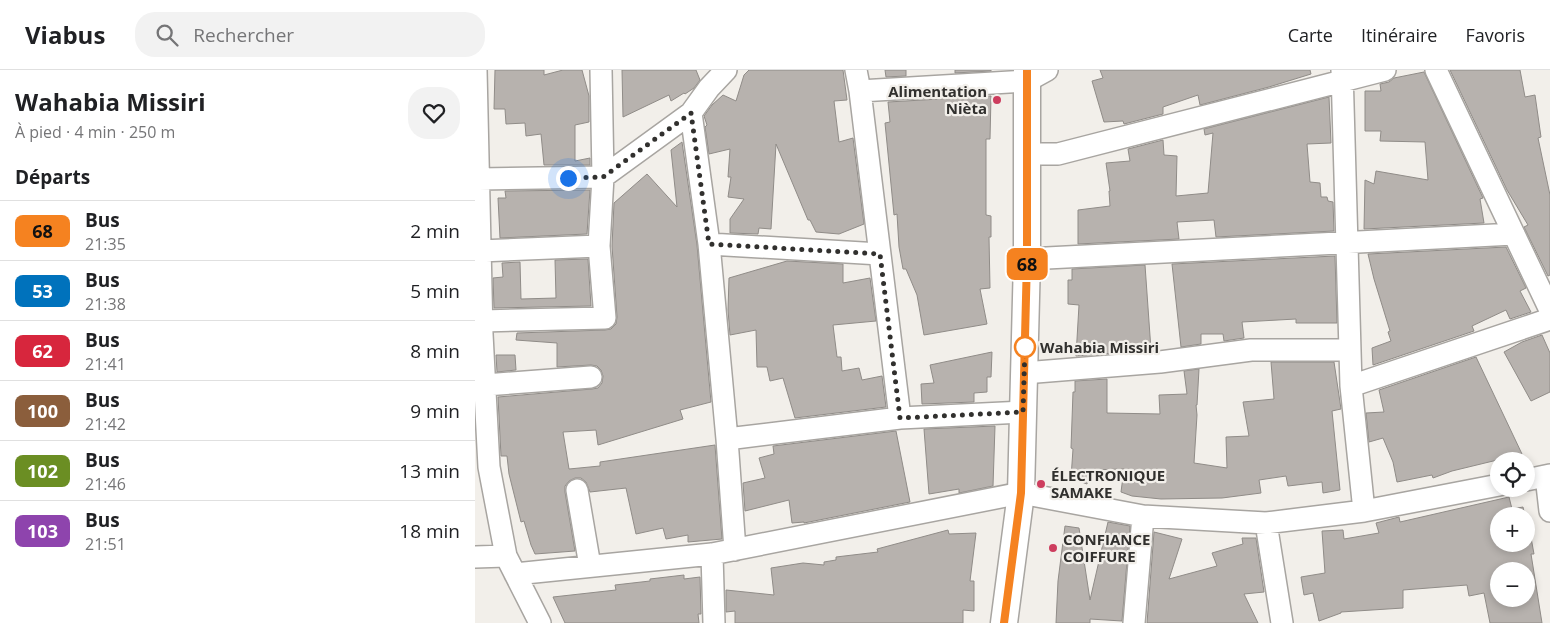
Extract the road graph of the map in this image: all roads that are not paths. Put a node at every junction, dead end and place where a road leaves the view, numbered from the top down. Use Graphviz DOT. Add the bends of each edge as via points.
graph roads {
  1 [pos="476,70"];
  2 [pos="601,70"];
  3 [pos="726,70"];
  4 [pos="856,70"];
  5 [pos="1385,70"];
  6 [pos="1436,70"];
  7 [pos="1033,74"];
  8 [pos="1342,76"];
  9 [pos="705,79"];
  10 [pos="860,91"];
  11 [pos="691,113"];
  12 [pos="1027,154"];
  13 [pos="603,177"];
  14 [pos="479,179"];
  15 [pos="1514,234"];
  16 [pos="1347,242"];
  17 [pos="709,244"];
  18 [pos="599,246"];
  19 [pos="480,251"];
  20 [pos="880,254"];
  21 [pos="1027,259"];
  22 [pos="1550,310"];
  23 [pos="1550,319"];
  24 [pos="480,330"];
  25 [pos="1350,350"];
  26 [pos="1024,373"];
  27 [pos="591,377"];
  28 [pos="485,385"];
  29 [pos="1351,386"];
  30 [pos="1023,412"];
  31 [pos="900,418"];
  32 [pos="727,439"];
  33 [pos="482,466"];
  34 [pos="1541,477"];
  35 [pos="1490,487"];
  36 [pos="577,490"];
  37 [pos="1021,493"];
  38 [pos="1364,511"];
  39 [pos="1550,511"];
  40 [pos="1143,516"];
  41 [pos="1266,522"];
  42 [pos="735,550"];
  43 [pos="712,554"];
  44 [pos="475,557"];
  45 [pos="511,565"];
  46 [pos="590,566"];
  47 [pos="540,623"];
  48 [pos="714,623"];
  49 [pos="1004,623"];
  50 [pos="1134,623"];
  51 [pos="1282,623"];
  1 -- 14 [label="street"];
  2 -- 13 [label="street"];
  3 -- 9 [label="street"];
  4 -- 10 [label="street"];
  5 -- 8 [label="street"];
  6 -- 15 [label="street"];
  7 -- 10 [label="street"];
  7 -- 12 [label="main road"];
  8 -- 12 [label="street" via="1058,154"];
  8 -- 16 [label="street"];
  9 -- 11 [label="street"];
  10 -- 20 [label="street"];
  11 -- 13 [label="street"];
  11 -- 17 [label="street"];
  12 -- 21 [label="main road"];
  13 -- 14 [label="street"];
  13 -- 18 [label="street"];
  14 -- 19 [label="street"];
  15 -- 16 [label="street"];
  15 -- 22 [label="street"];
  16 -- 21 [label="street"];
  16 -- 25 [label="street"];
  17 -- 20 [label="street"];
  17 -- 32 [label="street"];
  18 -- 19 [label="street"];
  18 -- 24 [label="street" via="605,318"];
  19 -- 24 [label="street"];
  20 -- 31 [label="street"];
  21 -- 26 [label="main road"];
  23 -- 29 [label="street"];
  24 -- 28 [label="street"];
  25 -- 26 [label="street" via="1251,350 1160,362"];
  25 -- 29 [label="street"];
  26 -- 30 [label="main road"];
  27 -- 28 [label="street"];
  28 -- 33 [label="street"];
  29 -- 38 [label="street"];
  30 -- 31 [label="street"];
  30 -- 37 [label="main road"];
  31 -- 32 [label="street"];
  32 -- 42 [label="street"];
  33 -- 45 [label="street"];
  34 -- 39 [label="street"];
  35 -- 38 [label="street"];
  36 -- 46 [label="street"];
  37 -- 40 [label="street"];
  37 -- 42 [label="street"];
  37 -- 49 [label="main road"];
  38 -- 41 [label="street"];
  40 -- 41 [label="street"];
  40 -- 50 [label="street"];
  41 -- 51 [label="street"];
  42 -- 43 [label="street"];
  43 -- 46 [label="street"];
  43 -- 48 [label="street"];
  44 -- 45 [label="street"];
  45 -- 46 [label="street"];
  45 -- 47 [label="street"];
}
